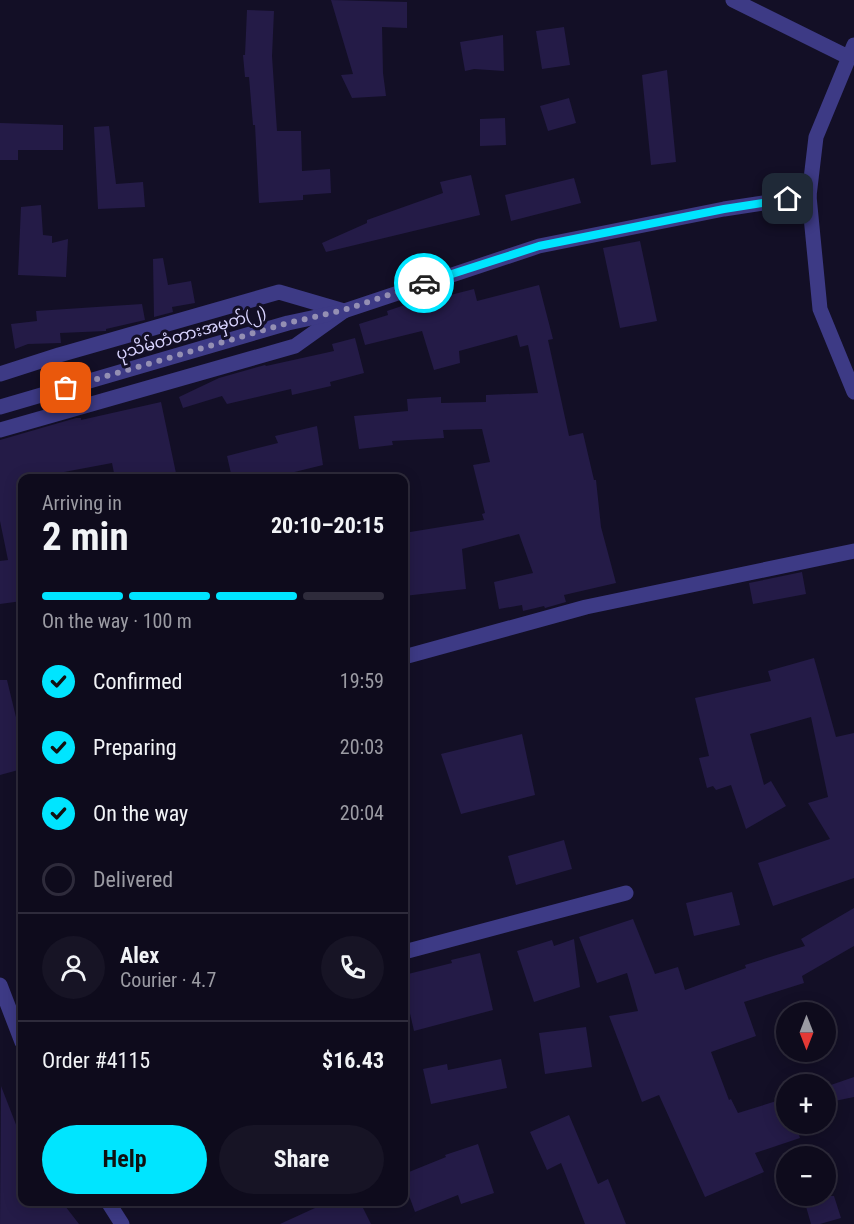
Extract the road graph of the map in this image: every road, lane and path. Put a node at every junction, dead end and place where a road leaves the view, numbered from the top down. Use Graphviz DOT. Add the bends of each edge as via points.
graph roads {
  1 [pos="733,0"];
  2 [pos="851,51"];
  3 [pos="809,196"];
  4 [pos="344,310"];
  5 [pos="0,374"];
  6 [pos="854,392"];
  7 [pos="0,407"];
  8 [pos="0,430"];
  9 [pos="854,550"];
  10 [pos="408,656"];
  11 [pos="626,893"];
  12 [pos="408,951"];
  13 [pos="0,985"];
  14 [pos="18,1032"];
  15 [pos="111,1206"];
  16 [pos="122,1224"];
  1 -- 2 [label="street"];
  2 -- 3 [label="street" via="816,136"];
  3 -- 4 [label="street" via="539,246"];
  3 -- 6 [label="street" via="820,309"];
  4 -- 5 [label="street" via="279,292"];
  4 -- 7 [label="street, ပုသိမ်တံတားအမှတ်(၂)"];
  4 -- 8 [label="street" via="295,346"];
  9 -- 10 [label="street" via="586,608"];
  11 -- 12 [label="street"];
  13 -- 14 [label="street"];
  15 -- 16 [label="street"];
}
